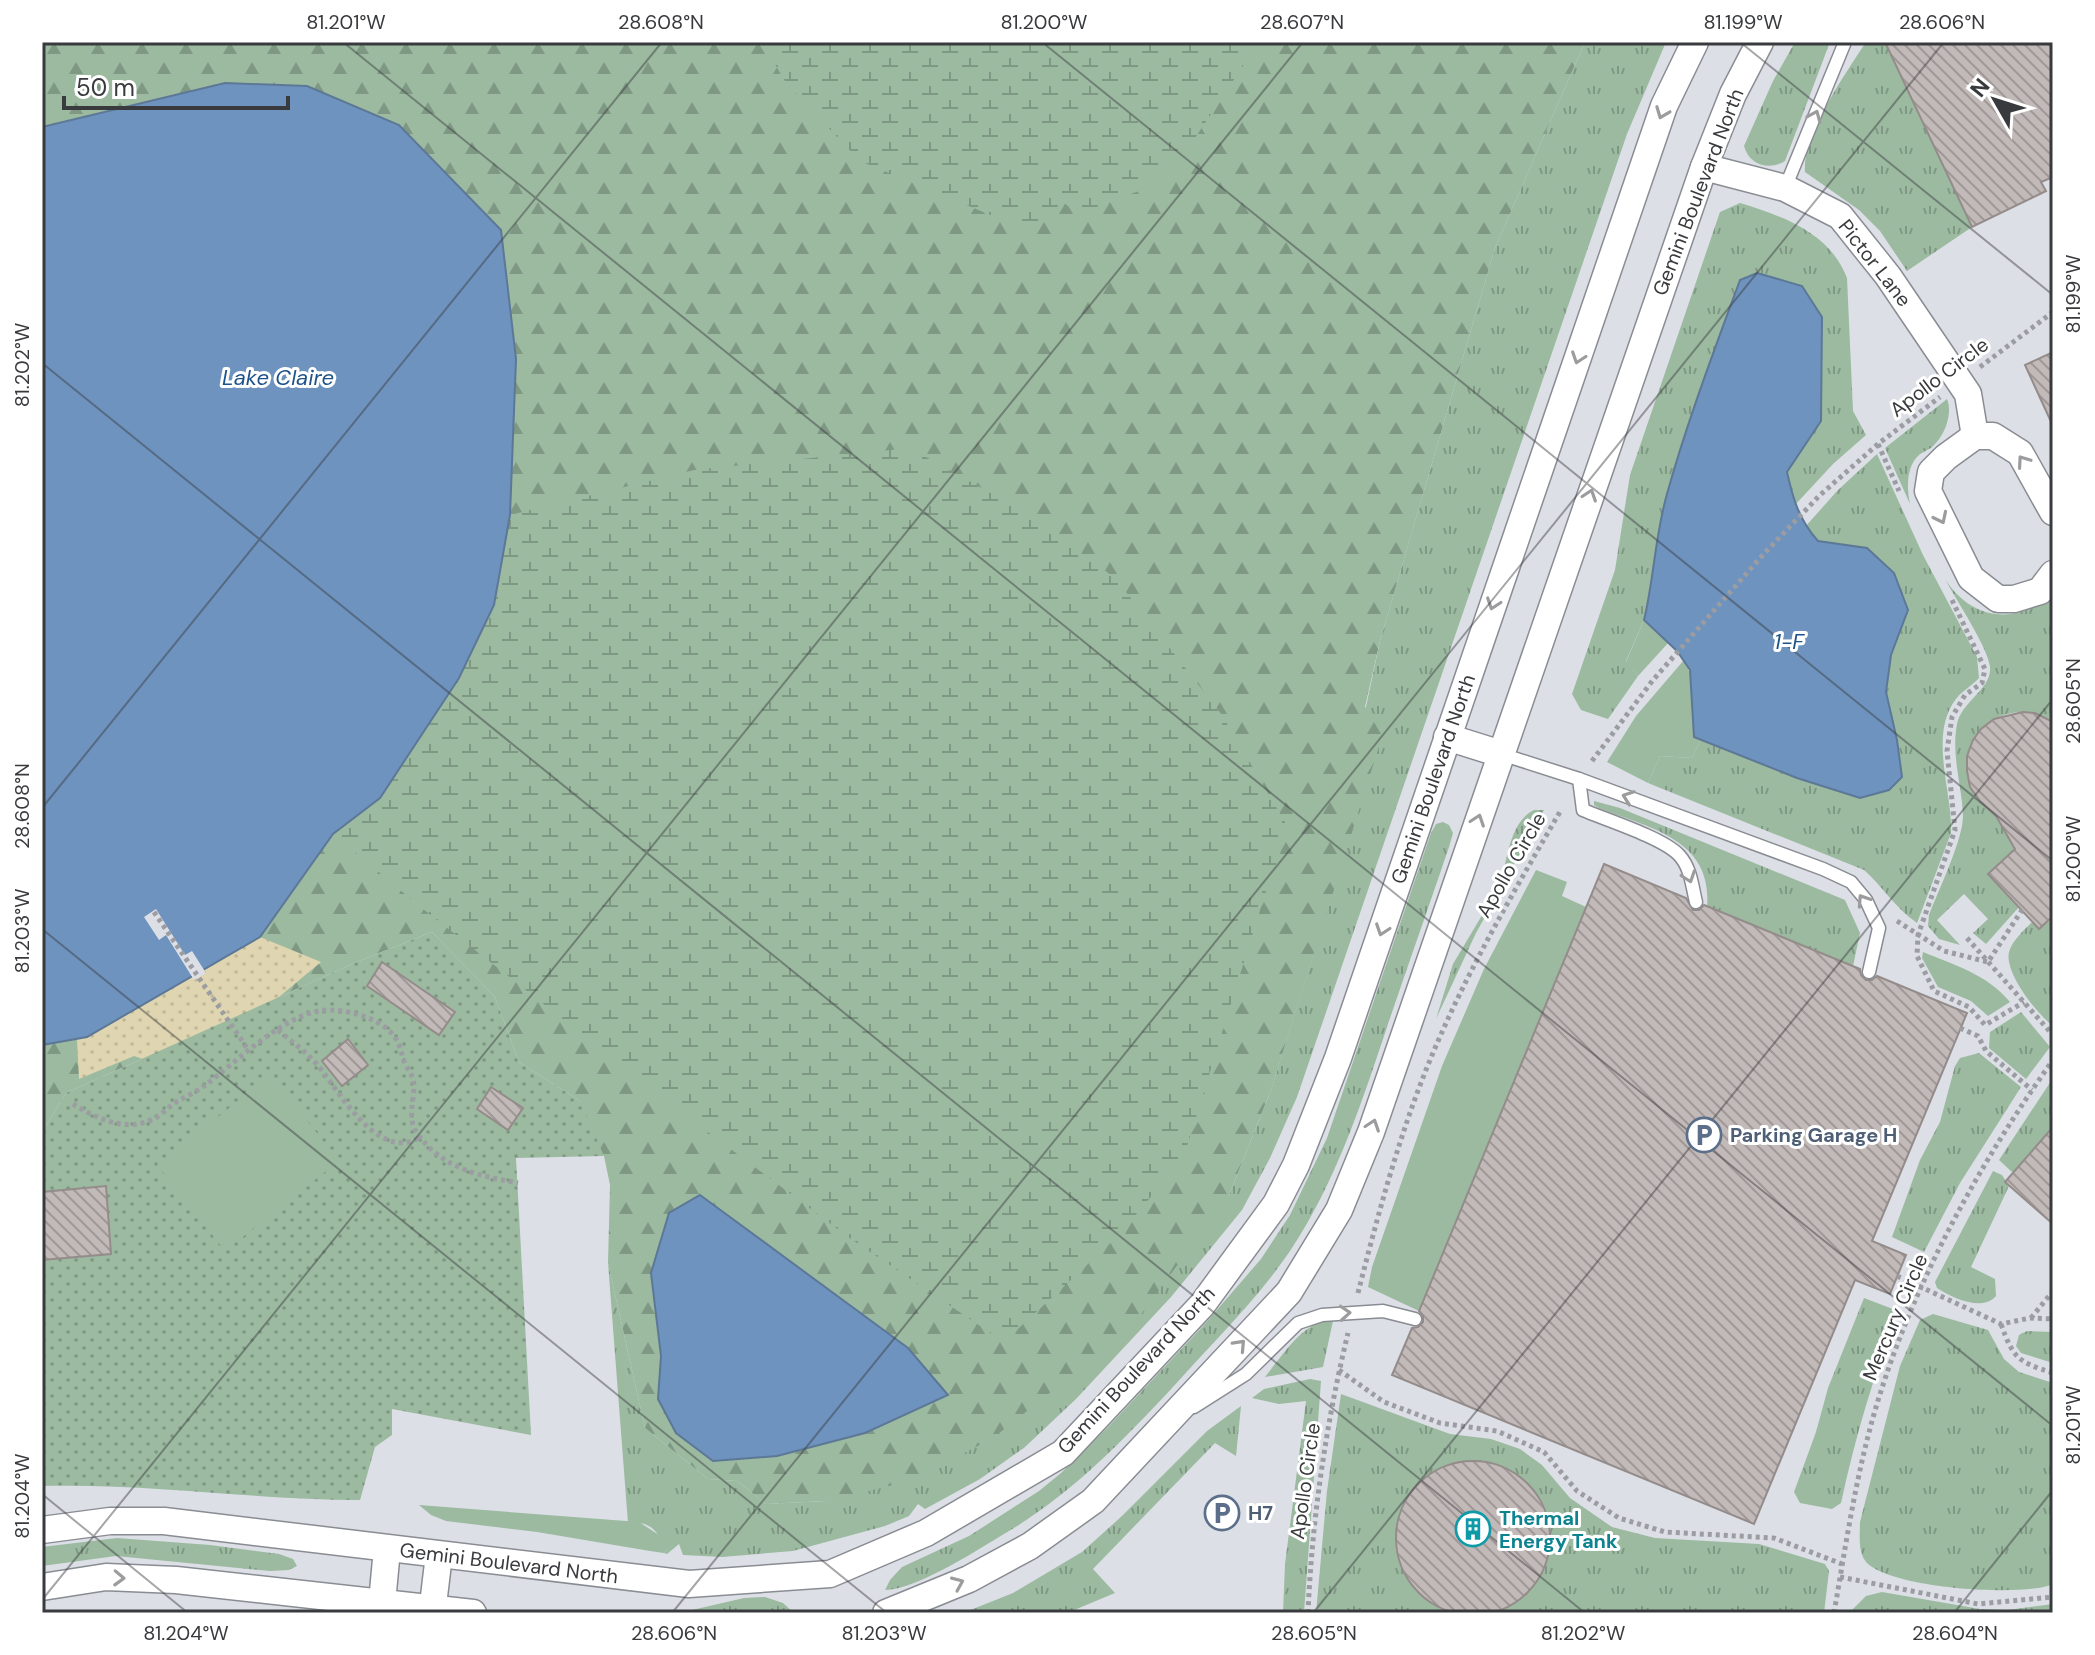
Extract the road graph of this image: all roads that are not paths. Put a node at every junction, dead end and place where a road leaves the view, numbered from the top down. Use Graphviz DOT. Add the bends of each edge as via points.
graph roads {
  1 [pos="1695,42"];
  2 [pos="1760,42"];
  3 [pos="1845,42"];
  4 [pos="1704,167"];
  5 [pos="1785,188"];
  6 [pos="1975,436"];
  7 [pos="2053,512"];
  8 [pos="2053,574"];
  9 [pos="1447,737"];
  10 [pos="1501,754"];
  11 [pos="1579,779"];
  12 [pos="1696,902"];
  13 [pos="1869,972"];
  14 [pos="1415,1319"];
  15 [pos="1165,1426"];
  16 [pos="42,1530"];
  17 [pos="387,1549"];
  18 [pos="439,1555"];
  19 [pos="42,1587"];
  20 [pos="381,1608"];
  21 [pos="432,1611"];
  22 [pos="473,1613"];
  23 [pos="886,1613"];
  1 -- 9 [label="street, Gemini Boulevard North, one-way" via="1664,106"];
  2 -- 4 [label="street, Gemini Boulevard North"];
  5 -- 3 [label="lane, one-way"];
  4 -- 5 [label="street, Pictor Lane"];
  10 -- 4 [label="street, Gemini Boulevard North, one-way"];
  5 -- 6 [label="street, Pictor Lane" via="1840,216 1888,276 1968,394"];
  7 -- 6 [label="street, one-way" via="2020,453 1993,436"];
  6 -- 8 [label="street, one-way" via="1931,472 1928,491 1971,578 1998,599 2014,599 2040,591"];
  9 -- 10 [label="street"];
  9 -- 18 [label="street, Gemini Boulevard North, one-way" via="1338,1058 1288,1186 1202,1305 1063,1453 926,1533 830,1574 689,1584"];
  10 -- 11 [label="lane"];
  15 -- 10 [label="street, Gemini Boulevard North, one-way" via="1289,1292 1339,1210 1371,1132"];
  11 -- 12 [label="lane, one-way" via="1583,810 1680,856"];
  13 -- 11 [label="lane, one-way" via="1879,928 1851,882"];
  15 -- 14 [label="lane, one-way" via="1246,1374 1298,1323 1322,1315 1383,1311"];
  23 -- 15 [label="street, Gemini Boulevard North, one-way" via="969,1579 1030,1546 1093,1501"];
  16 -- 17 [label="street, Gemini Boulevard North" via="164,1521"];
  17 -- 18 [label="street, Gemini Boulevard North"];
  17 -- 20 [label="street"];
  18 -- 21 [label="street"];
  19 -- 20 [label="street, one-way" via="106,1577 176,1580"];
  20 -- 21 [label="street"];
  21 -- 22 [label="street"];
}
